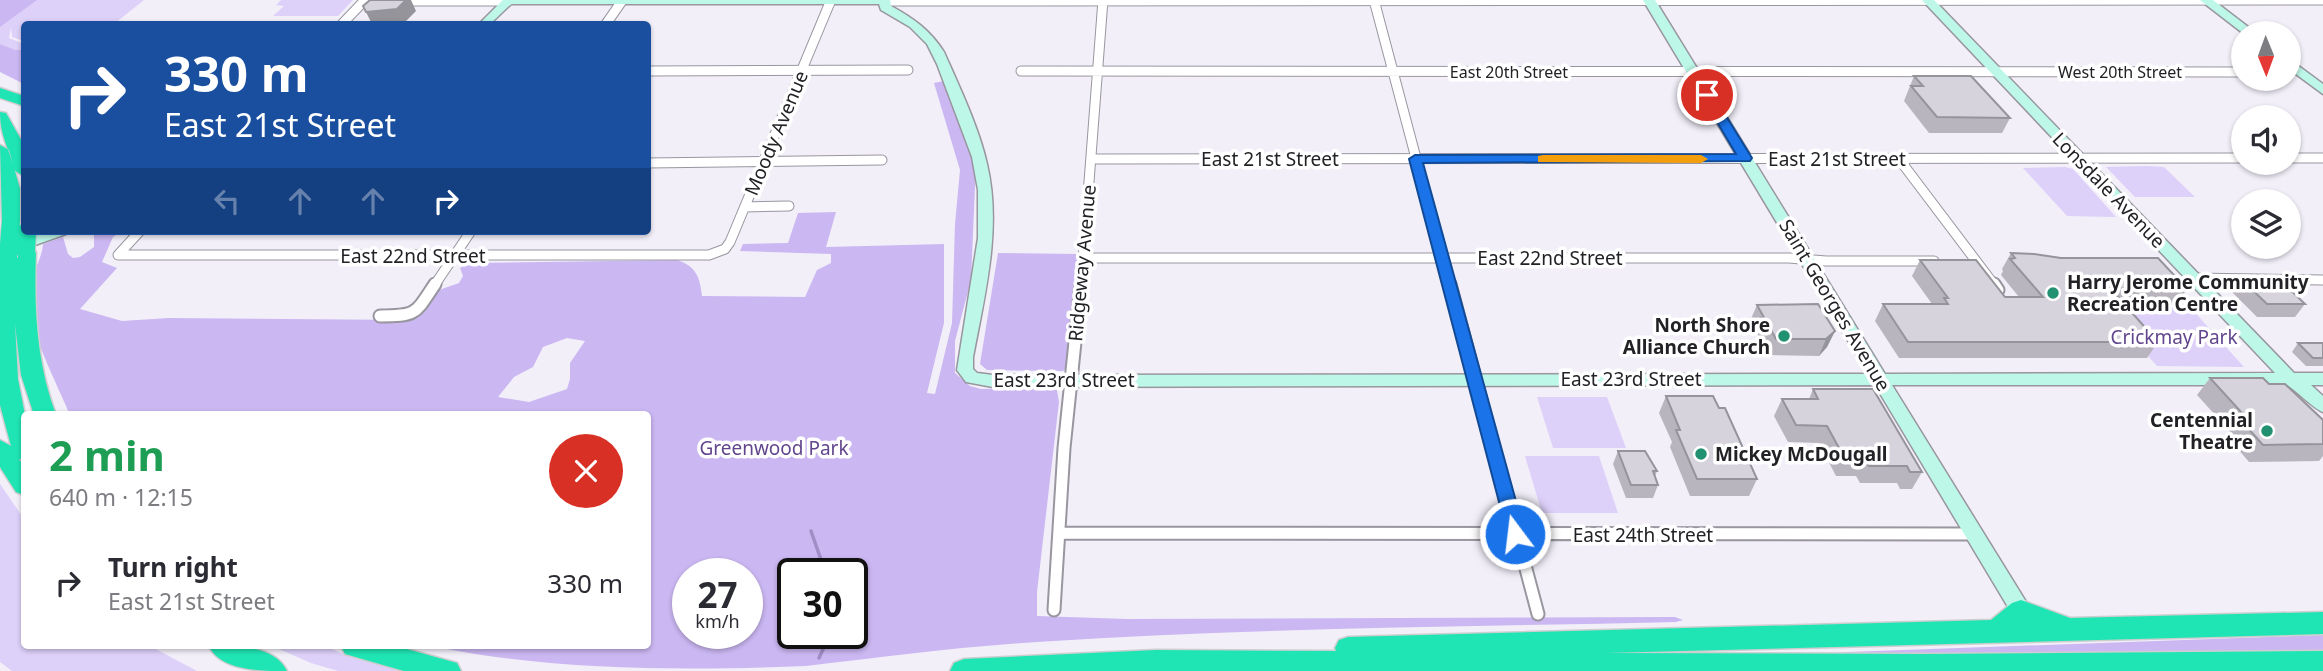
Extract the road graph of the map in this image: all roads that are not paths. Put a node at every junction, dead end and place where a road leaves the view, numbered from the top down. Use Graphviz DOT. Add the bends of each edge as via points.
graph roads {
  1 [pos="1374,0"];
  2 [pos="1649,0"];
  3 [pos="1928,0"];
  4 [pos="2206,0"];
  5 [pos="2323,0"];
  6 [pos="367,1"];
  7 [pos="385,1"];
  8 [pos="509,1"];
  9 [pos="616,1"];
  10 [pos="831,1"];
  11 [pos="851,1"];
  12 [pos="885,1"];
  13 [pos="1103,1"];
  14 [pos="345,21"];
  15 [pos="487,21"];
  16 [pos="607,21"];
  17 [pos="2234,21"];
  18 [pos="924,34"];
  19 [pos="908,70"];
  20 [pos="651,71"];
  21 [pos="803,71"];
  22 [pos="1021,71"];
  23 [pos="1097,72"];
  24 [pos="1393,72"];
  25 [pos="1692,72"];
  26 [pos="1996,72"];
  27 [pos="2231,72"];
  28 [pos="2301,76"];
  29 [pos="2323,90"];
  30 [pos="0,93"];
  31 [pos="21,100"];
  32 [pos="0,117"];
  33 [pos="0,150"];
  34 [pos="1745,158"];
  35 [pos="2079,158"];
  36 [pos="2231,158"];
  37 [pos="2301,158"];
  38 [pos="2323,158"];
  39 [pos="1091,159"];
  40 [pos="1415,159"];
  41 [pos="1899,159"];
  42 [pos="766,160"];
  43 [pos="882,160"];
  44 [pos="21,162"];
  45 [pos="651,163"];
  46 [pos="789,206"];
  47 [pos="745,207"];
  48 [pos="35,235"];
  49 [pos="43,235"];
  50 [pos="136,235"];
  51 [pos="468,235"];
  52 [pos="15,241"];
  53 [pos="455,255"];
  54 [pos="709,255"];
  55 [pos="1083,258"];
  56 [pos="1443,258"];
  57 [pos="1807,259"];
  58 [pos="1950,261"];
  59 [pos="2194,278"];
  60 [pos="2323,280"];
  61 [pos="2006,302"];
  62 [pos="380,316"];
  63 [pos="1474,379"];
  64 [pos="1881,379"];
  65 [pos="2290,379"];
  66 [pos="2323,379"];
  67 [pos="1073,380"];
  68 [pos="44,411"];
  69 [pos="2320,413"];
  70 [pos="21,444"];
  71 [pos="0,448"];
  72 [pos="21,481"];
  73 [pos="1059,533"];
  74 [pos="1515,534"];
  75 [pos="1975,534"];
  76 [pos="1054,610"];
  77 [pos="2021,611"];
  78 [pos="1538,614"];
  79 [pos="2323,623"];
  80 [pos="2073,631"];
  81 [pos="1992,632"];
  82 [pos="228,649"];
  83 [pos="365,649"];
  84 [pos="2323,663"];
  85 [pos="1042,666"];
  86 [pos="273,671"];
  87 [pos="447,671"];
  88 [pos="964,671"];
  1 -- 2 [label="street"];
  1 -- 13 [label="street"];
  1 -- 24 [label="street"];
  2 -- 3 [label="street"];
  2 -- 25 [label="street, Saint Georges Avenue"];
  3 -- 4 [label="street"];
  3 -- 26 [label="street, Lonsdale Avenue"];
  4 -- 5 [label="street"];
  4 -- 17 [label="street"];
  6 -- 14 [label="street"];
  7 -- 8 [label="street"];
  8 -- 9 [label="street"];
  8 -- 15 [label="street"];
  9 -- 10 [label="street"];
  9 -- 16 [label="street"];
  10 -- 11 [label="street"];
  10 -- 21 [label="street, Moody Avenue"];
  11 -- 12 [label="street"];
  11 -- 18 [label="street"];
  12 -- 13 [label="street"];
  12 -- 18 [label="street" via="885,8 913,22"];
  13 -- 23 [label="street, Ridgeway Avenue"];
  18 -- 67 [label="street, East 23rd Street" via="944,60 981,165 984,258 965,370 972,378 993,380"];
  19 -- 21 [label="street"];
  20 -- 21 [label="street"];
  21 -- 42 [label="street, Moody Avenue"];
  22 -- 23 [label="street, East 20th Street"];
  23 -- 24 [label="street, East 20th Street"];
  23 -- 39 [label="street, Ridgeway Avenue"];
  24 -- 25 [label="street, East 20th Street"];
  24 -- 40 [label="street"];
  25 -- 26 [label="street, East 20th Street"];
  25 -- 34 [label="street, Saint Georges Avenue"];
  26 -- 27 [label="street, West 20th Street"];
  26 -- 35 [label="street, Lonsdale Avenue"];
  28 -- 29 [label="street"];
  30 -- 31 [label="highway"];
  32 -- 44 [label="highway"];
  33 -- 52 [label="highway" via="11,189"];
  34 -- 40 [label="street, East 21st Street"];
  34 -- 41 [label="street, East 21st Street"];
  34 -- 57 [label="street, Saint Georges Avenue"];
  35 -- 36 [label="street, East 21st Street"];
  35 -- 41 [label="street, East 21st Street"];
  35 -- 59 [label="street, Lonsdale Avenue"];
  37 -- 38 [label="street"];
  39 -- 40 [label="street, East 21st Street"];
  39 -- 55 [label="street, Ridgeway Avenue"];
  40 -- 56 [label="street"];
  41 -- 61 [label="street" via="1970,260 1983,267"];
  42 -- 43 [label="street"];
  42 -- 45 [label="street"];
  42 -- 47 [label="street, Moody Avenue"];
  46 -- 47 [label="street"];
  47 -- 54 [label="street, Moody Avenue" via="725,249"];
  48 -- 52 [label="street"];
  49 -- 52 [label="street"];
  50 -- 53 [label="street, East 22nd Street" via="118,255"];
  51 -- 53 [label="street"];
  52 -- 68 [label="highway" via="25,340"];
  52 -- 70 [label="highway" via="3,321 4,373"];
  53 -- 54 [label="street, East 22nd Street"];
  53 -- 62 [label="street" via="414,314"];
  55 -- 56 [label="street, East 22nd Street"];
  55 -- 67 [label="street, Ridgeway Avenue"];
  56 -- 57 [label="street, East 22nd Street"];
  56 -- 63 [label="street"];
  57 -- 58 [label="street, East 22nd Street"];
  57 -- 64 [label="street, Saint Georges Avenue"];
  59 -- 60 [label="street"];
  59 -- 65 [label="street, Lonsdale Avenue"];
  63 -- 64 [label="street, East 23rd Street"];
  63 -- 67 [label="street, East 23rd Street"];
  63 -- 74 [label="street"];
  64 -- 65 [label="street, East 23rd Street"];
  64 -- 75 [label="street, Saint Georges Avenue"];
  65 -- 66 [label="street, East 23rd Street"];
  65 -- 69 [label="street, Lonsdale Avenue" via="2290,391"];
  67 -- 73 [label="street, Ridgeway Avenue"];
  71 -- 72 [label="highway"];
  73 -- 74 [label="street, East 24th Street"];
  73 -- 76 [label="street, Ridgeway Avenue"];
  74 -- 75 [label="street, East 24th Street"];
  74 -- 78 [label="street"];
  75 -- 77 [label="street, Saint Georges Avenue"];
  77 -- 80 [label="highway"];
  77 -- 81 [label="highway"];
  79 -- 80 [label="highway"];
  80 -- 81 [label="highway"];
  81 -- 85 [label="highway" via="1183,651"];
  82 -- 86 [label="highway"];
  83 -- 87 [label="highway"];
  84 -- 85 [label="highway"];
  85 -- 88 [label="highway"];
}
